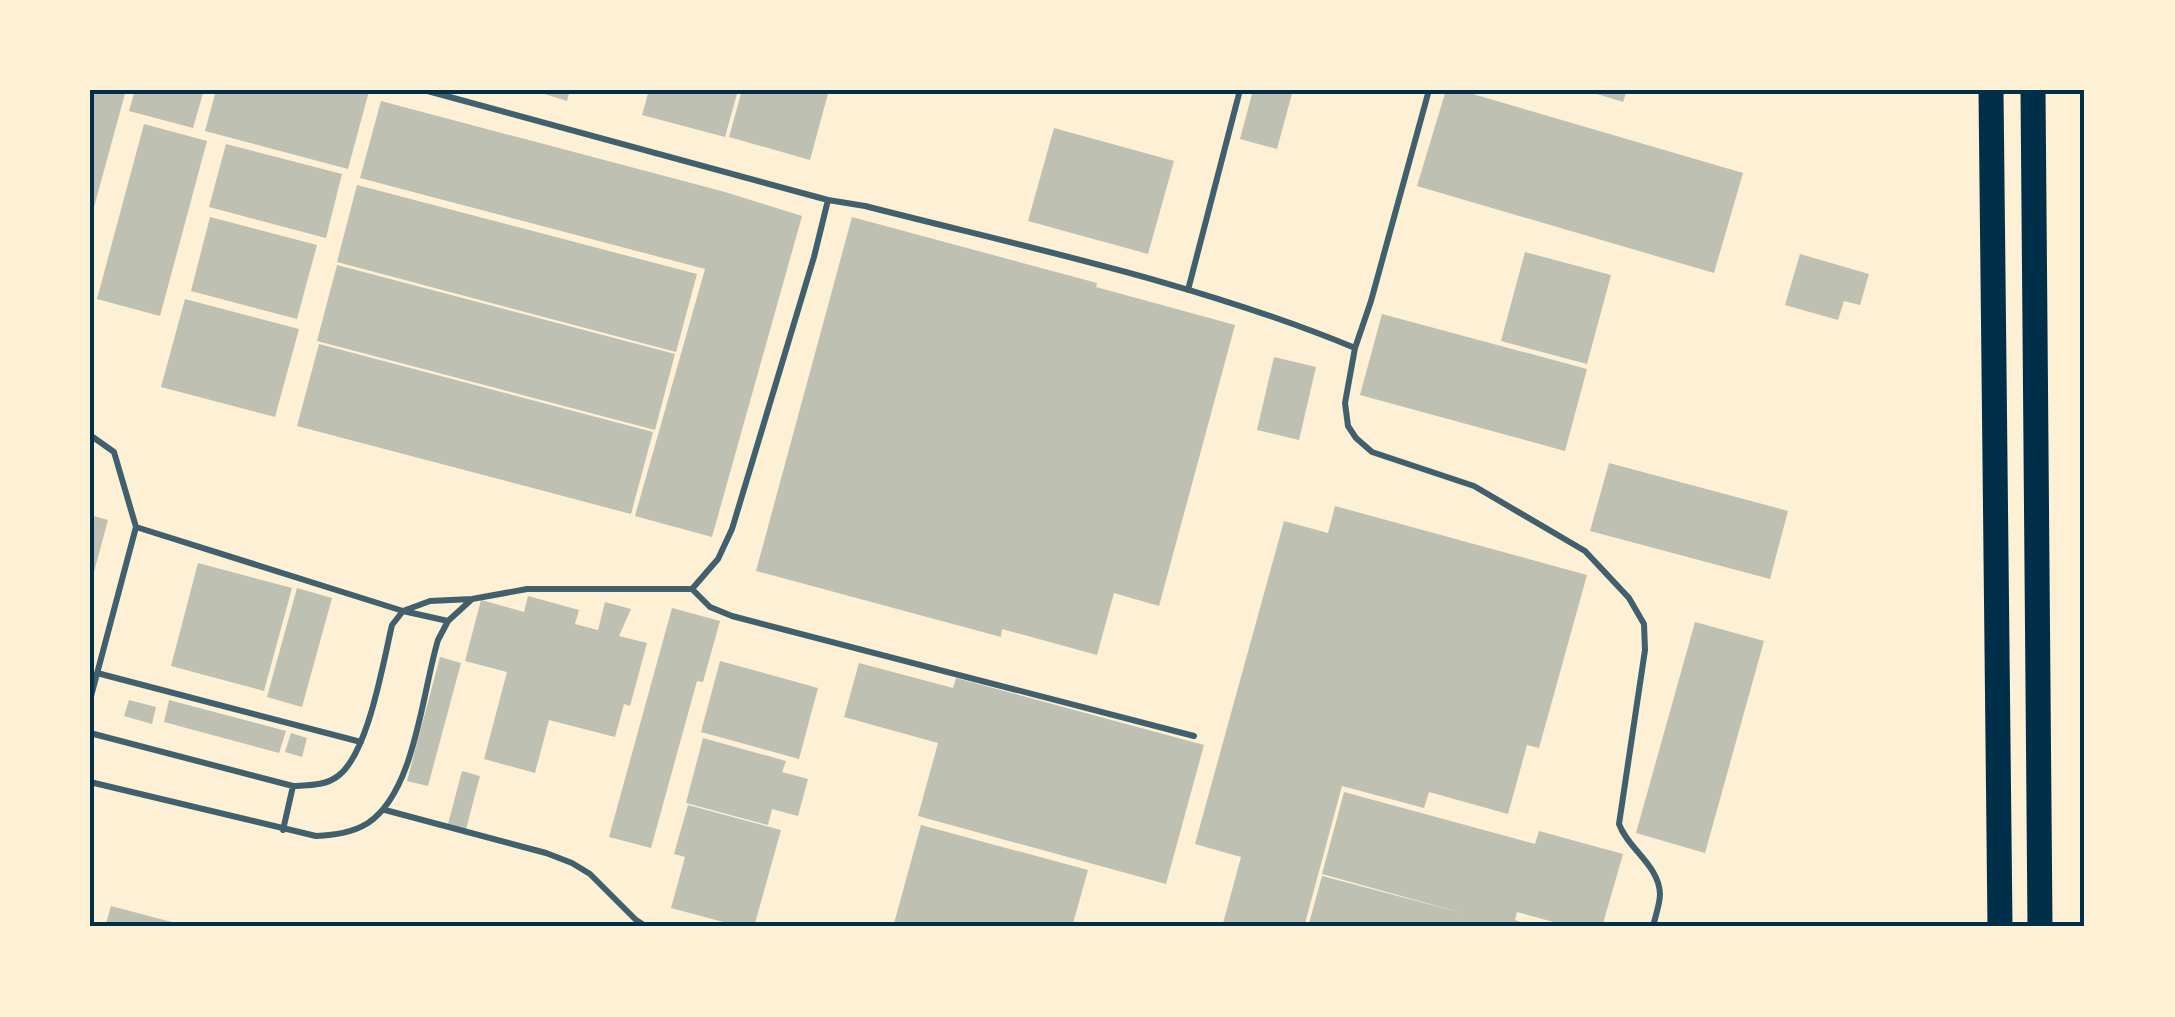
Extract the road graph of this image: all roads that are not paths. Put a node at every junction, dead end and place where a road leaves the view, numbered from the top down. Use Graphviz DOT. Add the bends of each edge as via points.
graph roads {
  1 [pos="424,90"];
  2 [pos="1240,90"];
  3 [pos="1430,90"];
  4 [pos="1991,90"];
  5 [pos="2033,90"];
  6 [pos="828,200"];
  7 [pos="1188,290"];
  8 [pos="1355,348"];
  9 [pos="90,435"];
  10 [pos="136,528"];
  11 [pos="692,589"];
  12 [pos="472,599"];
  13 [pos="403,611"];
  14 [pos="448,620"];
  15 [pos="97,672"];
  16 [pos="90,700"];
  17 [pos="90,733"];
  18 [pos="1194,736"];
  19 [pos="361,742"];
  20 [pos="90,782"];
  21 [pos="293,786"];
  22 [pos="385,810"];
  23 [pos="283,830"];
  24 [pos="647,927"];
  25 [pos="1653,927"];
  26 [pos="2000,927"];
  27 [pos="2040,927"];
  1 -- 6 [label="lane"];
  2 -- 7 [label="lane"];
  3 -- 8 [label="lane"];
  4 -- 26 [label="highway"];
  5 -- 27 [label="highway"];
  6 -- 7 [label="lane"];
  6 -- 11 [label="lane" via="732,529"];
  7 -- 8 [label="lane"];
  8 -- 25 [label="lane" via="1344,404 1356,438 1372,452 1474,486 1585,551 1644,624 1619,824 1651,868 1660,894"];
  9 -- 10 [label="lane" via="114,452"];
  10 -- 13 [label="lane"];
  10 -- 15 [label="lane"];
  11 -- 12 [label="lane" via="527,589"];
  11 -- 18 [label="lane" via="732,616"];
  12 -- 13 [label="lane"];
  12 -- 14 [label="lane"];
  13 -- 14 [label="lane"];
  13 -- 19 [label="lane" via="392,625"];
  14 -- 22 [label="lane" via="426,678 400,786"];
  15 -- 16 [label="lane"];
  15 -- 19 [label="lane"];
  17 -- 21 [label="lane"];
  19 -- 21 [label="lane" via="335,779"];
  20 -- 23 [label="lane"];
  21 -- 23 [label="lane"];
  22 -- 23 [label="lane" via="341,834"];
  22 -- 24 [label="lane" via="572,863"];
}
